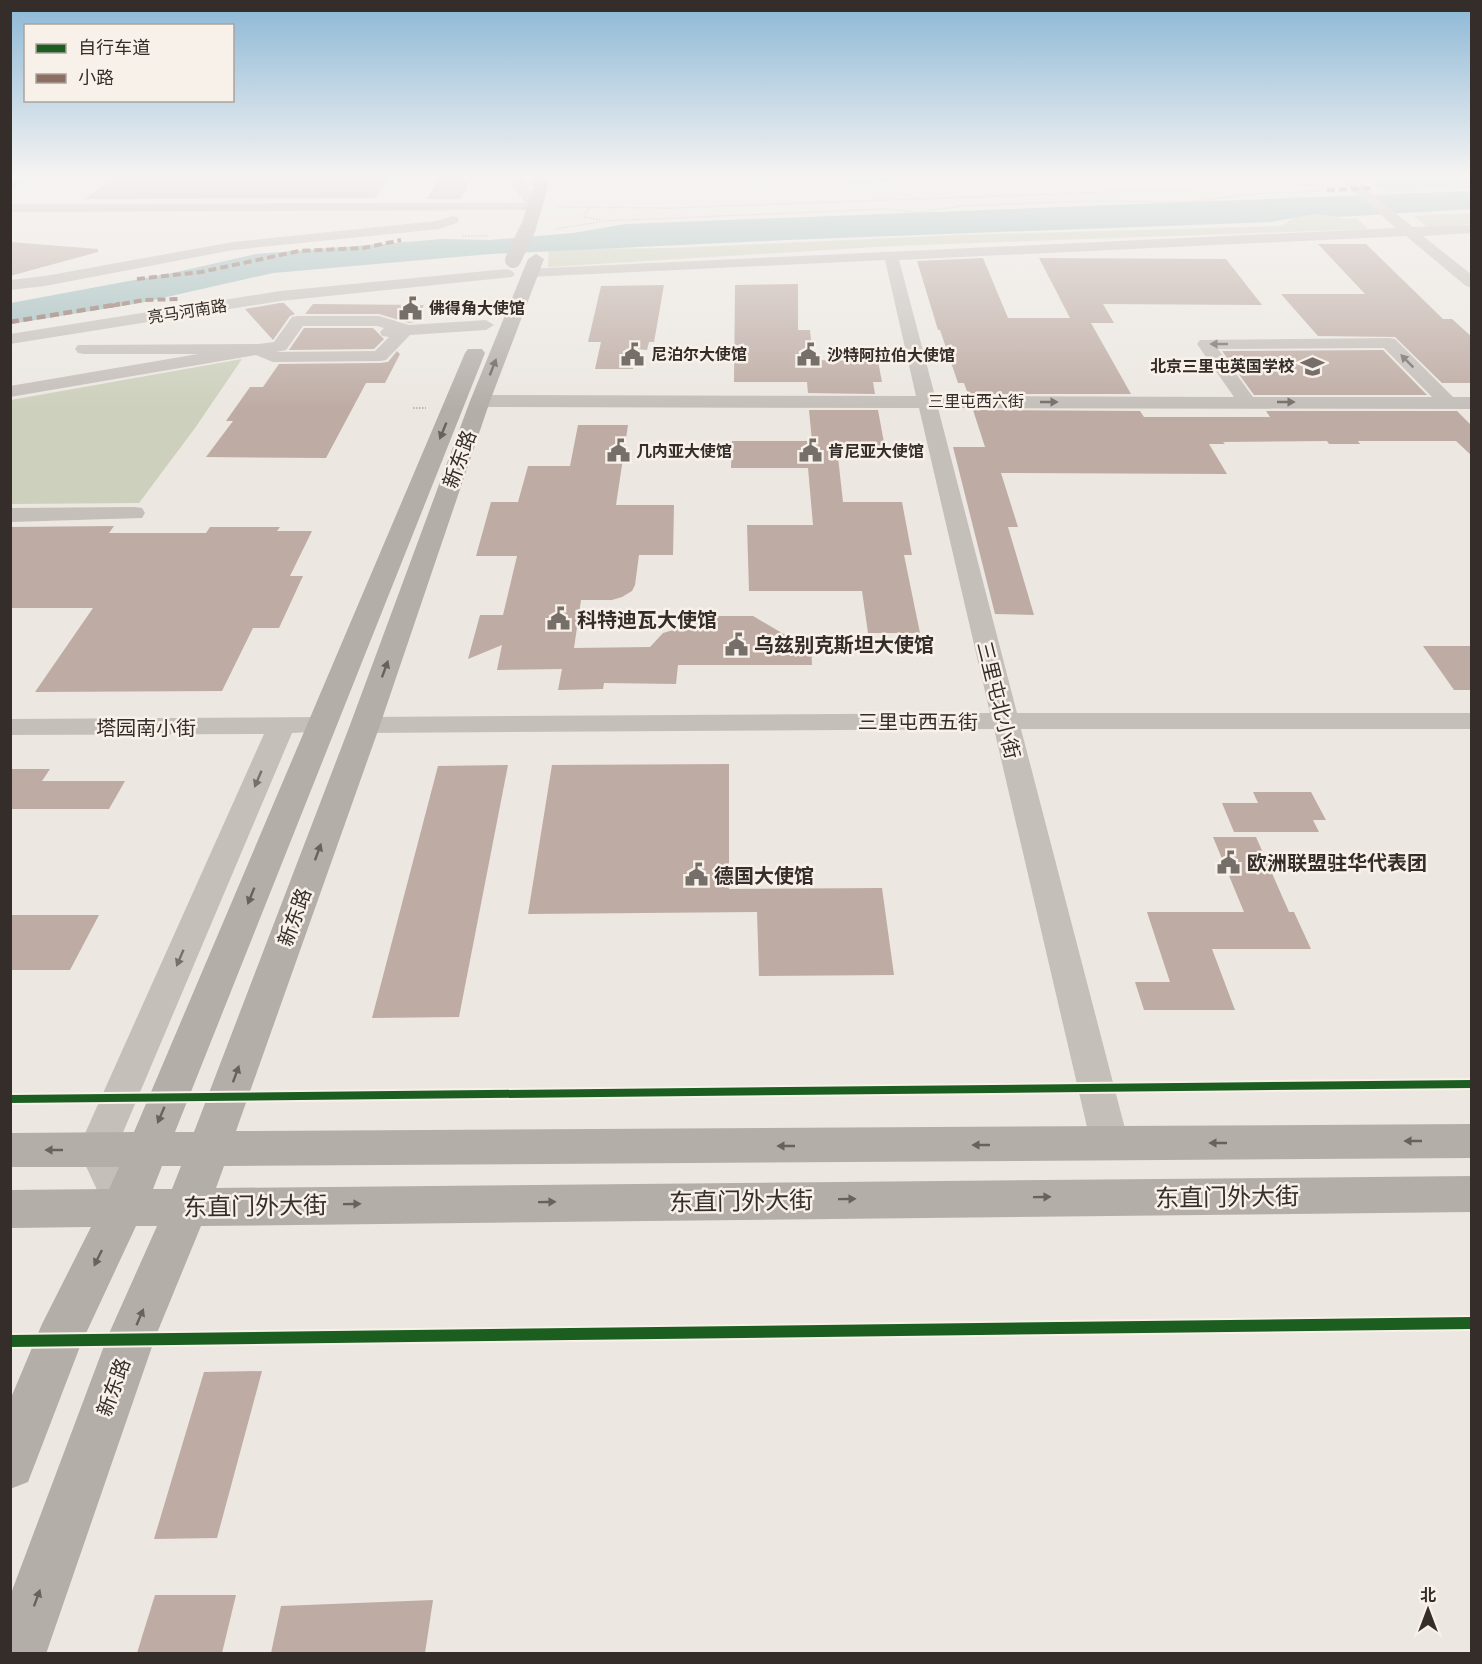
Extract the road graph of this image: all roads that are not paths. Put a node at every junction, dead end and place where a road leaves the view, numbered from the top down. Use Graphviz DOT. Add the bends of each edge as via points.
graph roads {
  1 [pos="193,254"];
  2 [pos="524,254"];
  3 [pos="531,254"];
  4 [pos="942,254"];
  5 [pos="1436,254"];
  6 [pos="891,256"];
  7 [pos="522,266"];
  8 [pos="1472,283"];
  9 [pos="10,285"];
  10 [pos="486,325"];
  11 [pos="406,330"];
  12 [pos="10,339"];
  13 [pos="314,344"];
  14 [pos="84,349"];
  15 [pos="142,349"];
  16 [pos="259,349"];
  17 [pos="124,373"];
  18 [pos="10,380"];
  19 [pos="79,380"];
  20 [pos="10,392"];
  21 [pos="480,401"];
  22 [pos="928,401"];
  23 [pos="1247,402"];
  24 [pos="1448,403"];
  25 [pos="1472,403"];
  26 [pos="134,513"];
  27 [pos="10,515"];
  28 [pos="1004,721"];
  29 [pos="1472,721"];
  30 [pos="321,725"];
  31 [pos="364,725"];
  32 [pos="281,726"];
  33 [pos="10,728"];
  34 [pos="1472,1141"];
  35 [pos="1110,1144"];
  36 [pos="98,1149"];
  37 [pos="147,1149"];
  38 [pos="209,1149"];
  39 [pos="10,1150"];
  40 [pos="1472,1194"];
  41 [pos="188,1205"];
  42 [pos="124,1206"];
  43 [pos="10,1209"];
  44 [pos="10,1464"];
  45 [pos="17,1653"];
  1 -- 9 [label="street"];
  2 -- 7 [label="main road, 新东路, bridge"];
  3 -- 7 [label="main road, 新东路"];
  4 -- 6 [label="street, 亮马河南路"];
  5 -- 8 [label="street"];
  6 -- 7 [label="street, 亮马河南路"];
  6 -- 22 [label="street, 三里屯北小街"];
  7 -- 10 [label="main road, 新东路"];
  7 -- 12 [label="street, 亮马河南路" via="280,296"];
  21 -- 7 [label="main road, 新东路, one-way"];
  10 -- 11 [label="street"];
  10 -- 30 [label="main road, 新东路, one-way"];
  11 -- 13 [label="street"];
  11 -- 16 [label="street" via="380,356 273,357"];
  11 -- 16 [label="street" via="379,321 298,321 280,345"];
  14 -- 15 [label="street"];
  15 -- 16 [label="street"];
  15 -- 17 [label="street"];
  16 -- 17 [label="street"];
  17 -- 19 [label="street"];
  18 -- 19 [label="street"];
  19 -- 20 [label="street"];
  21 -- 22 [label="street, 三里屯西六街"];
  31 -- 21 [label="main road, 新东路, one-way"];
  22 -- 23 [label="street, 三里屯西六街, one-way"];
  22 -- 28 [label="street, 三里屯北小街"];
  23 -- 24 [label="street, 三里屯西六街, one-way"];
  24 -- 23 [label="street, one-way" via="1389,343 1206,344"];
  24 -- 25 [label="street, 三里屯西六街"];
  26 -- 27 [label="street"];
  28 -- 29 [label="street, 三里屯西五街"];
  28 -- 31 [label="street, 三里屯西五街"];
  28 -- 35 [label="street, 三里屯北小街"];
  30 -- 32 [label="street, 塔园南小街"];
  30 -- 37 [label="main road, 新东路, one-way"];
  38 -- 31 [label="main road, 新东路, one-way"];
  32 -- 33 [label="street, 塔园南小街"];
  32 -- 36 [label="street, one-way"];
  34 -- 35 [label="main road, one-way"];
  35 -- 38 [label="main road, one-way"];
  36 -- 37 [label="main road"];
  36 -- 39 [label="main road, one-way"];
  36 -- 42 [label="street"];
  37 -- 38 [label="main road"];
  37 -- 42 [label="main road, 新东路"];
  38 -- 41 [label="main road, 新东路"];
  41 -- 40 [label="main road, 东直门外大街, one-way"];
  41 -- 42 [label="main road, 东直门外大街"];
  45 -- 41 [label="main road, 新东路, one-way" via="131,1338"];
  42 -- 43 [label="main road, 东直门外大街"];
  42 -- 44 [label="main road, 新东路, one-way" via="59,1340"];
}
